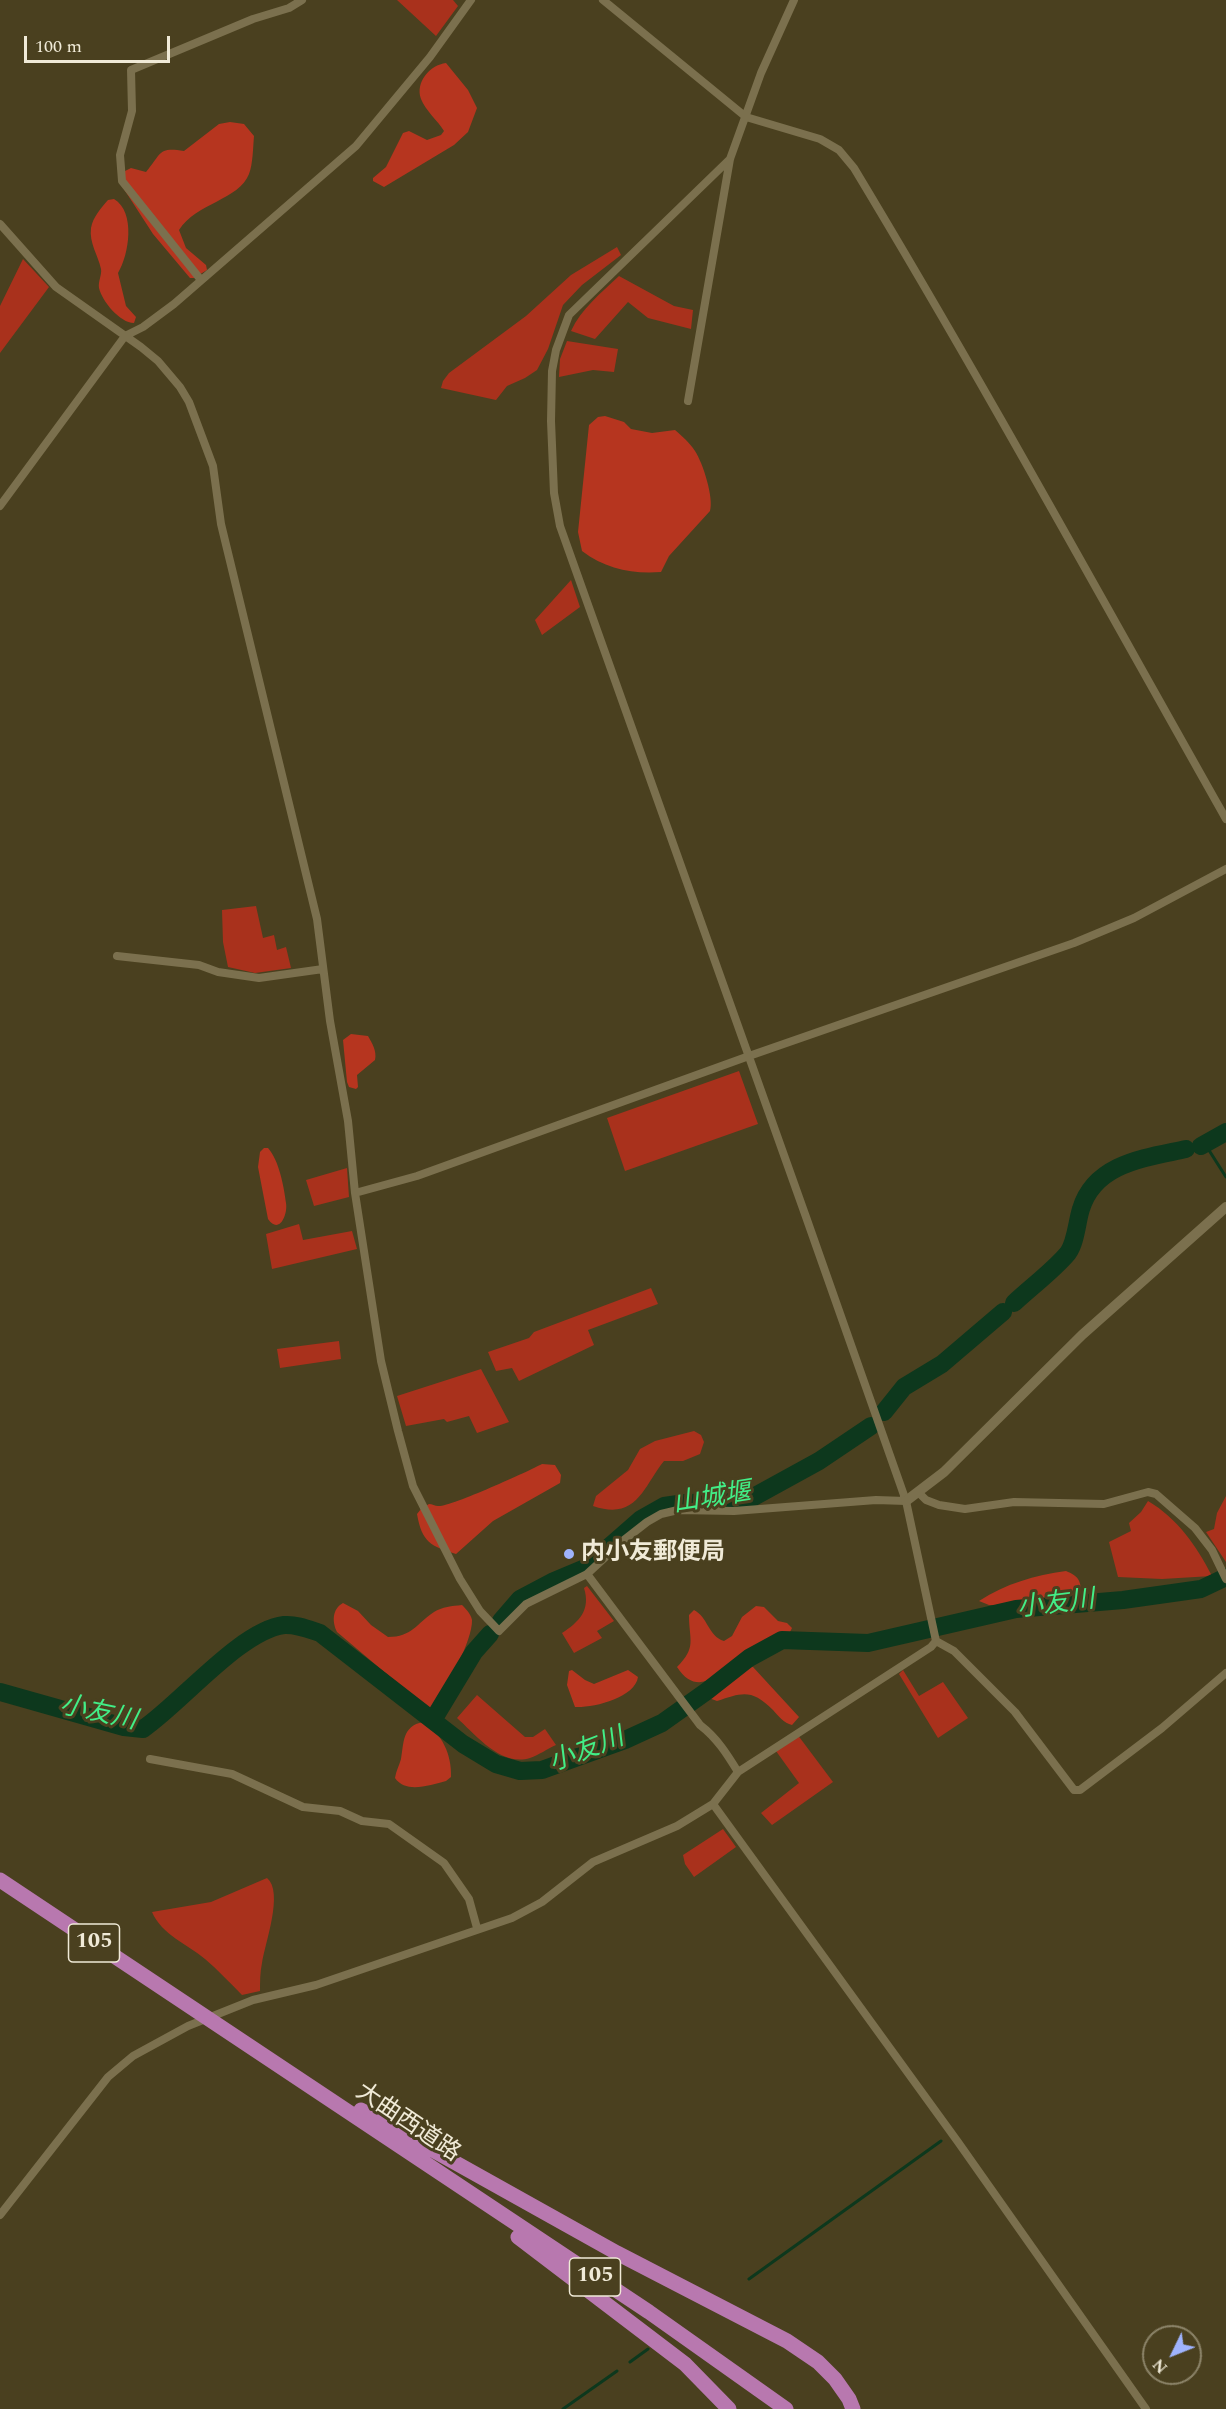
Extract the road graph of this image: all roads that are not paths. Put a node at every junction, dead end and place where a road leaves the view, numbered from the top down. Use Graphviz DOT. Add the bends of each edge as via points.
graph roads {
  1 [pos="302,0"];
  2 [pos="471,0"];
  3 [pos="603,0"];
  4 [pos="794,0"];
  5 [pos="746,117"];
  6 [pos="730,159"];
  7 [pos="0,224"];
  8 [pos="201,280"];
  9 [pos="125,336"];
  10 [pos="688,401"];
  11 [pos="0,506"];
  12 [pos="1226,819"];
  13 [pos="1226,869"];
  14 [pos="117,956"];
  15 [pos="323,969"];
  16 [pos="749,1056"];
  17 [pos="355,1193"];
  18 [pos="1226,1207"];
  19 [pos="918,1492"];
  20 [pos="906,1502"];
  21 [pos="587,1574"];
  22 [pos="1226,1579"];
  23 [pos="936,1641"];
  24 [pos="1226,1673"];
  25 [pos="150,1759"];
  26 [pos="738,1772"];
  27 [pos="713,1804"];
  28 [pos="0,1880"];
  29 [pos="477,1928"];
  30 [pos="264,2056"];
  31 [pos="402,2148"];
  32 [pos="0,2215"];
  33 [pos="729,2409"];
  34 [pos="786,2409"];
  35 [pos="853,2409"];
  36 [pos="1146,2409"];
  1 -- 8 [label="street" via="131,70 132,111 120,154 122,181"];
  2 -- 8 [label="street" via="430,57 356,146"];
  3 -- 5 [label="street"];
  4 -- 5 [label="street"];
  5 -- 6 [label="street"];
  5 -- 12 [label="street" via="820,139 839,150 854,168 1010,432"];
  6 -- 10 [label="street"];
  6 -- 16 [label="street" via="569,315 552,371 551,421 554,493 560,526"];
  7 -- 9 [label="street" via="56,287"];
  8 -- 9 [label="street" via="143,327"];
  9 -- 11 [label="street"];
  9 -- 15 [label="street" via="158,361 180,387 213,466 221,524 317,919"];
  13 -- 16 [label="street" via="1134,918 1074,943"];
  14 -- 15 [label="street" via="199,965 259,978"];
  15 -- 17 [label="street" via="348,1121"];
  16 -- 17 [label="street" via="417,1176"];
  16 -- 20 [label="street"];
  17 -- 21 [label="street" via="381,1361 398,1431 413,1486 460,1579 480,1611 499,1631 526,1604"];
  18 -- 19 [label="street" via="1082,1335 944,1472"];
  19 -- 20 [label="street"];
  19 -- 22 [label="street" via="939,1505 965,1509 1014,1502 1104,1504 1148,1492 1156,1494 1195,1528 1212,1550"];
  20 -- 21 [label="street" via="876,1500 734,1511 678,1510 647,1522"];
  20 -- 23 [label="street"];
  21 -- 26 [label="street"];
  23 -- 24 [label="street" via="954,1651 1015,1712 1074,1790 1080,1790 1162,1728"];
  23 -- 26 [label="street"];
  25 -- 29 [label="street" via="232,1774 303,1807 340,1811 362,1821 389,1824 444,1863 469,1899"];
  26 -- 27 [label="street"];
  27 -- 29 [label="street" via="677,1827 593,1862 542,1902 512,1918"];
  27 -- 36 [label="street"];
  28 -- 30 [label="highway, 大曲西道路 / 105"];
  29 -- 32 [label="street" via="316,1985 253,2000 188,2026 133,2056 108,2077"];
  30 -- 31 [label="highway, 大曲西道路 / 105"];
  30 -- 35 [label="highway" via="607,2247 787,2341 835,2379"];
  31 -- 33 [label="highway" via="685,2364"];
  31 -- 34 [label="highway, 大曲西道路 / 105" via="649,2312"];
}
